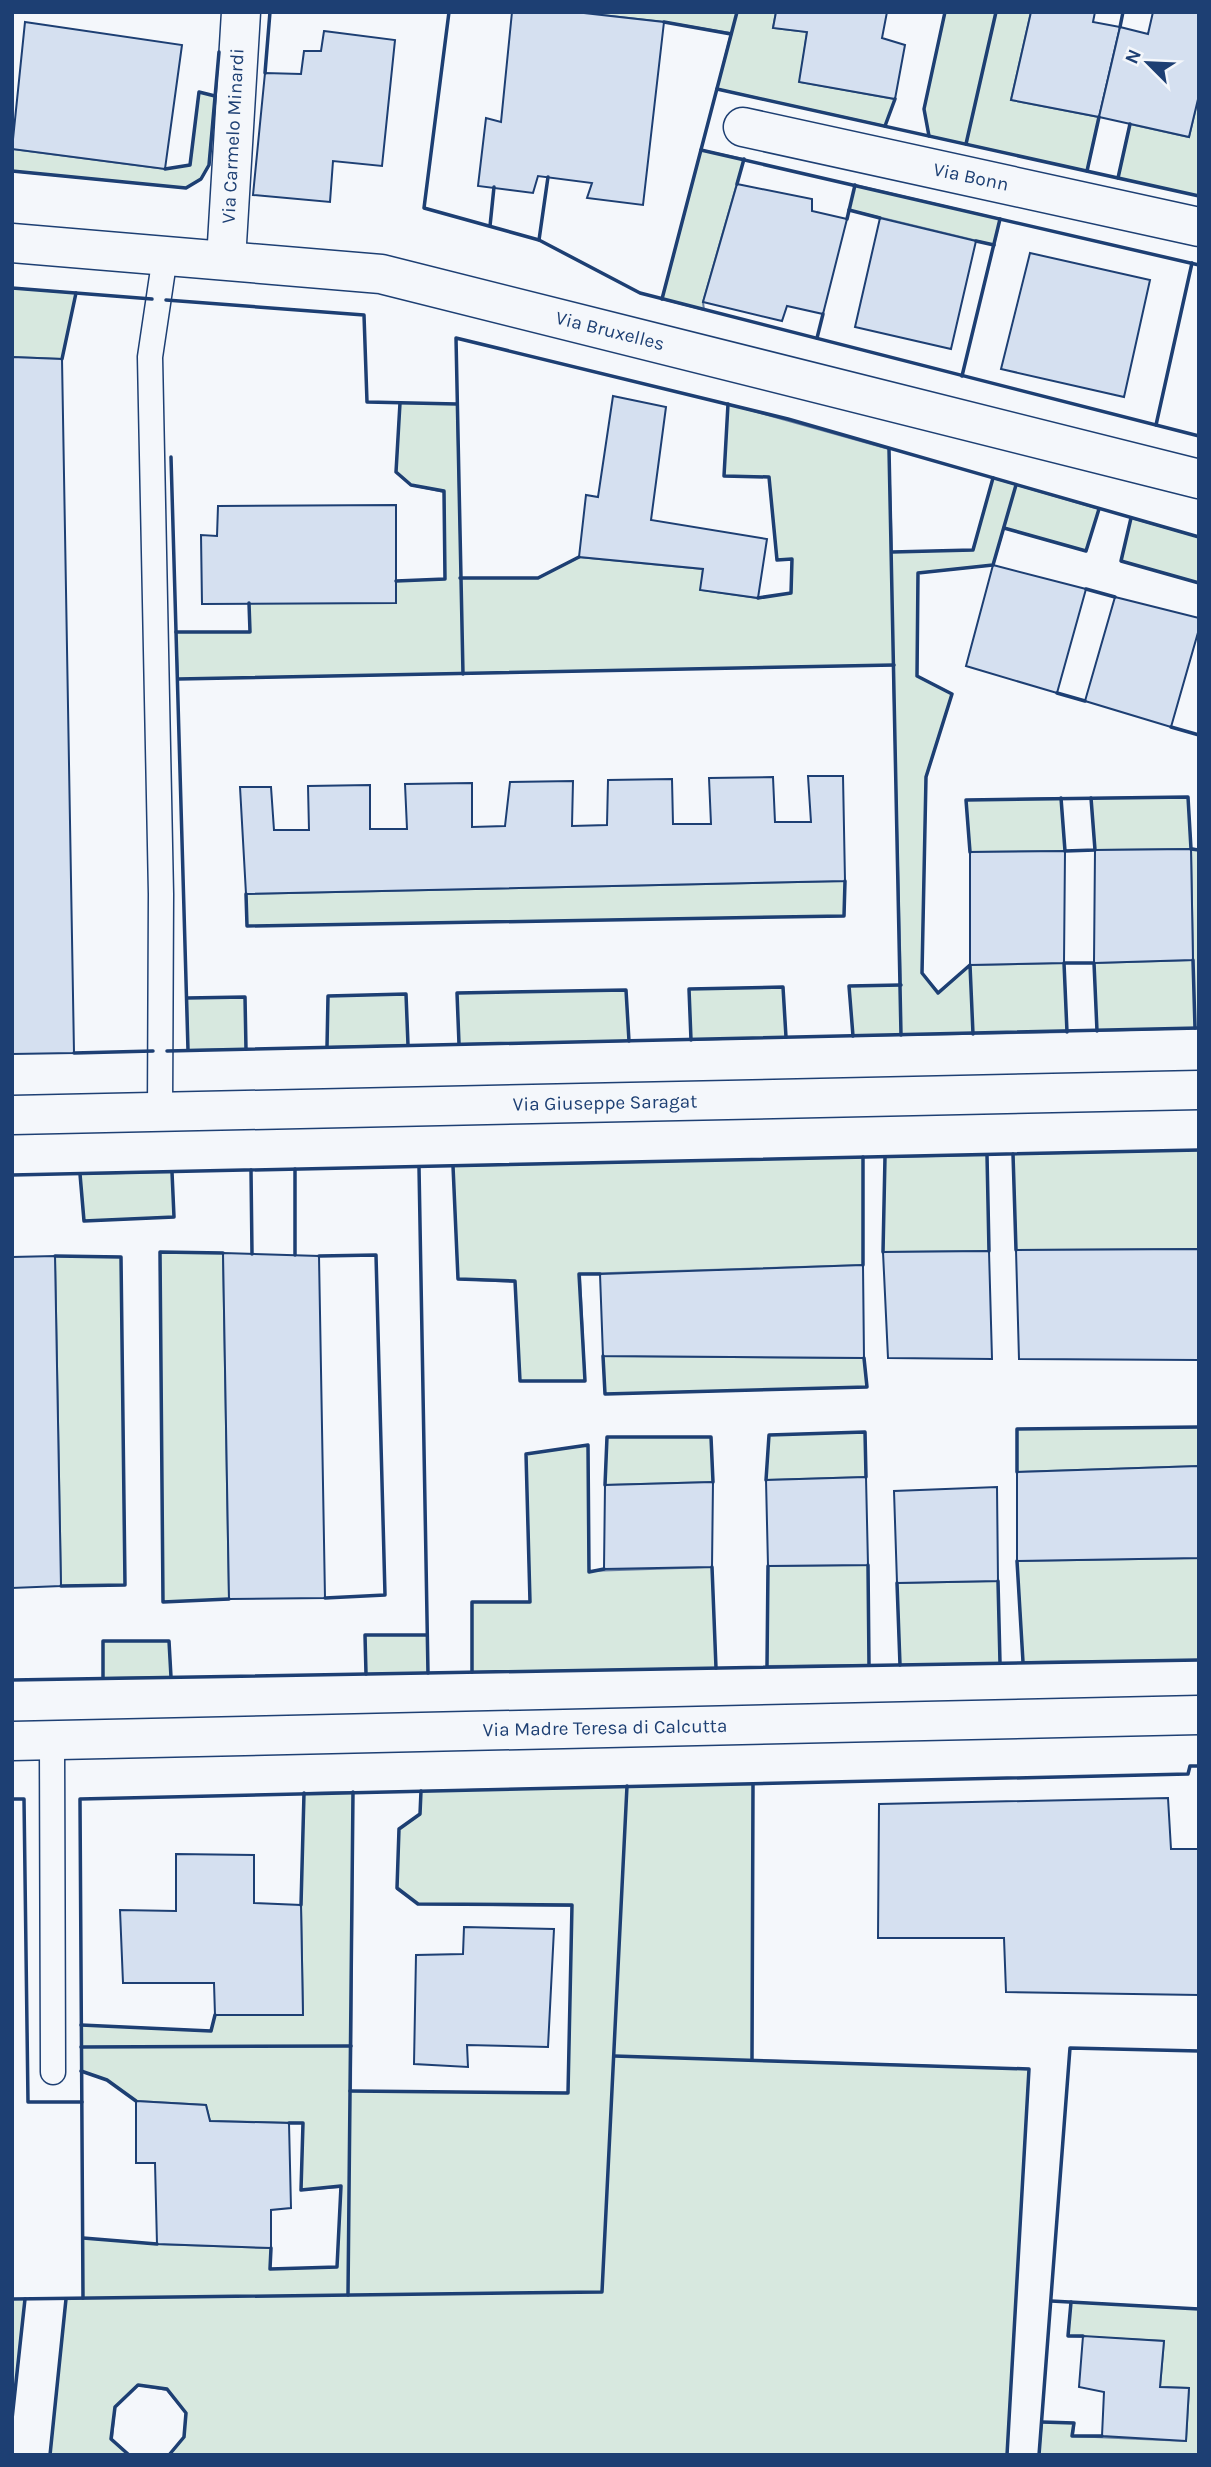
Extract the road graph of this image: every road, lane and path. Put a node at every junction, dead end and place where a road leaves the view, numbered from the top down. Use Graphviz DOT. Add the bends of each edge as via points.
graph roads {
  1 [pos="240,12"];
  2 [pos="743,127"];
  3 [pos="1199,227"];
  4 [pos="12,243"];
  5 [pos="165,256"];
  6 [pos="226,260"];
  7 [pos="1199,480"];
  8 [pos="1199,1090"];
  9 [pos="160,1112"];
  10 [pos="12,1115"];
  11 [pos="1199,1715"];
  12 [pos="52,1740"];
  13 [pos="12,1741"];
  14 [pos="54,2072"];
  1 -- 6 [label="street, Via Carmelo Minardi"];
  2 -- 3 [label="street, Via Bonn"];
  4 -- 5 [label="street, Via Bruxelles"];
  5 -- 6 [label="street, Via Bruxelles"];
  5 -- 9 [label="lane" via="150,357 161,880"];
  6 -- 7 [label="street, Via Bruxelles" via="381,274"];
  8 -- 9 [label="street, Via Giuseppe Saragat"];
  9 -- 10 [label="street, Via Giuseppe Saragat"];
  11 -- 12 [label="street, Via Madre Teresa di Calcutta"];
  12 -- 13 [label="street, Via Madre Teresa di Calcutta"];
  12 -- 14 [label="lane"];
}
